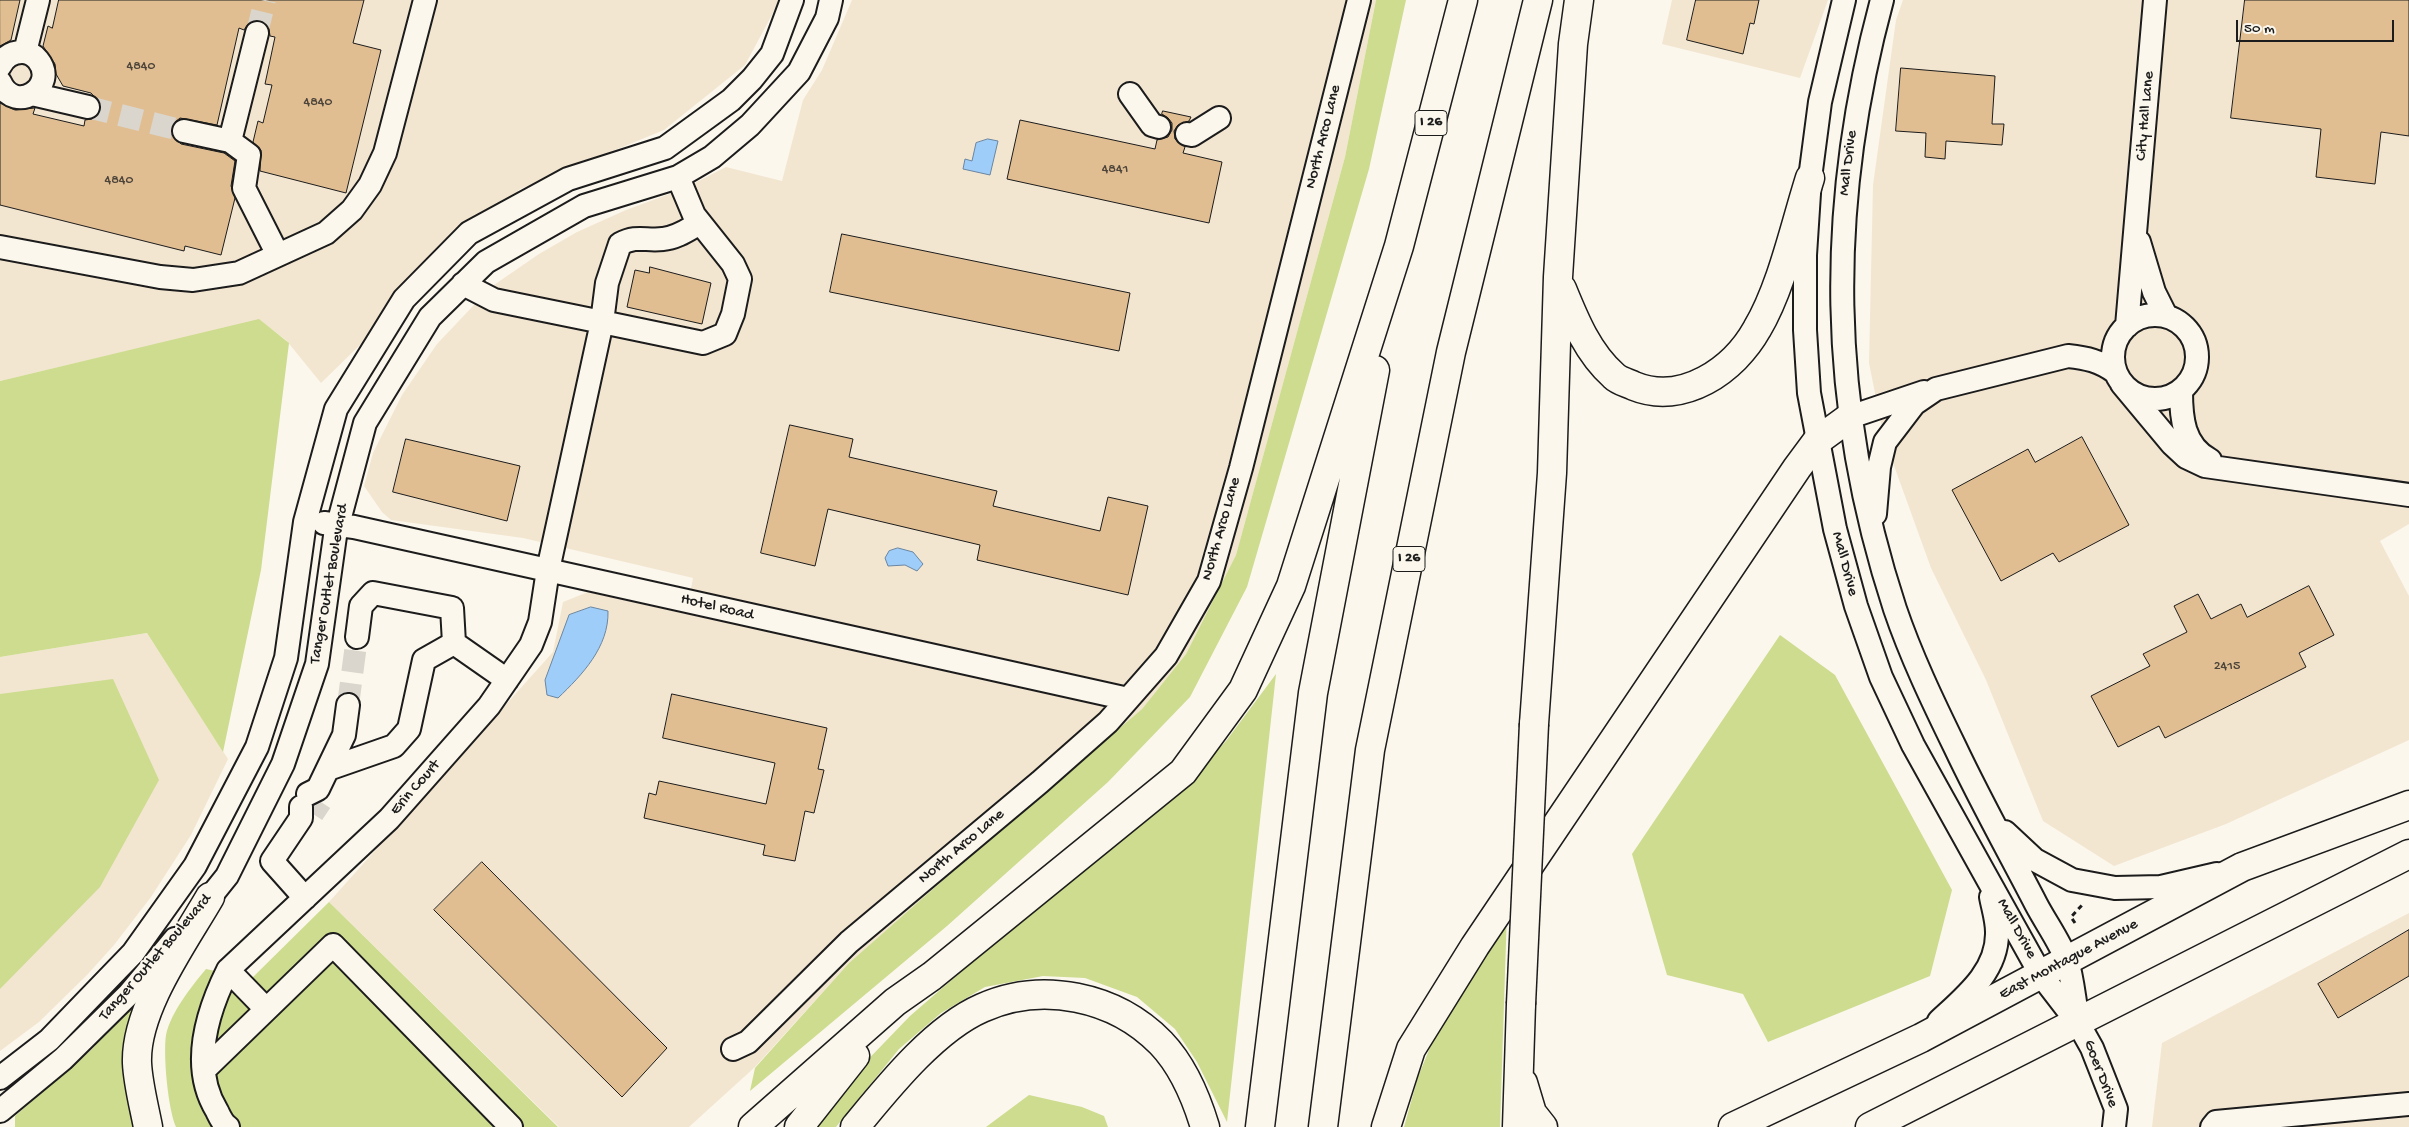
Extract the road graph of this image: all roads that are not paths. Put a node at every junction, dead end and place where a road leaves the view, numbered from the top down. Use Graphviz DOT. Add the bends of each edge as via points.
graph roads {
  1 [pos="38,0"];
  2 [pos="425,0"];
  3 [pos="792,0"];
  4 [pos="831,0"];
  5 [pos="1359,0"];
  6 [pos="1463,0"];
  7 [pos="1538,0"];
  8 [pos="1580,0"];
  9 [pos="1844,0"];
  10 [pos="1882,0"];
  11 [pos="2155,0"];
  12 [pos="257,33"];
  13 [pos="25,52"];
  14 [pos="0,66"];
  15 [pos="0,82"];
  16 [pos="32,94"];
  17 [pos="1130,94"];
  18 [pos="88,107"];
  19 [pos="1218,118"];
  20 [pos="1159,127"];
  21 [pos="184,131"];
  22 [pos="1187,134"];
  23 [pos="230,141"];
  24 [pos="678,177"];
  25 [pos="1810,178"];
  26 [pos="700,223"];
  27 [pos="2136,232"];
  28 [pos="1399,246"];
  29 [pos="0,247"];
  30 [pos="278,254"];
  31 [pos="1558,277"];
  32 [pos="463,284"];
  33 [pos="2166,316"];
  34 [pos="602,322"];
  35 [pos="2127,326"];
  36 [pos="2119,378"];
  37 [pos="1936,389"];
  38 [pos="2181,391"];
  39 [pos="1850,418"];
  40 [pos="1817,441"];
  41 [pos="2228,470"];
  42 [pos="2409,495"];
  43 [pos="305,522"];
  44 [pos="338,524"];
  45 [pos="1873,535"];
  46 [pos="548,570"];
  47 [pos="357,636"];
  48 [pos="454,643"];
  49 [pos="507,680"];
  50 [pos="1128,699"];
  51 [pos="348,705"];
  52 [pos="313,799"];
  53 [pos="2409,805"];
  54 [pos="1992,819"];
  55 [pos="2409,854"];
  56 [pos="2242,867"];
  57 [pos="1986,874"];
  58 [pos="210,897"];
  59 [pos="305,898"];
  60 [pos="2067,961"];
  61 [pos="228,970"];
  62 [pos="2042,975"];
  63 [pos="932,976"];
  64 [pos="266,1009"];
  65 [pos="2078,1023"];
  66 [pos="1921,1038"];
  67 [pos="733,1049"];
  68 [pos="204,1070"];
  69 [pos="1519,1072"];
  70 [pos="0,1078"];
  71 [pos="2409,1104"];
  72 [pos="0,1111"];
  73 [pos="148,1127"];
  74 [pos="228,1127"];
  75 [pos="511,1127"];
  76 [pos="753,1127"];
  77 [pos="799,1127"];
  78 [pos="855,1127"];
  79 [pos="1205,1127"];
  80 [pos="1260,1127"];
  81 [pos="1323,1127"];
  82 [pos="1386,1127"];
  83 [pos="1517,1127"];
  84 [pos="1543,1127"];
  85 [pos="1733,1127"];
  86 [pos="1870,1127"];
  87 [pos="2114,1127"];
  88 [pos="2212,1127"];
  1 -- 13 [label="street"];
  2 -- 30 [label="street" via="385,152 370,185 352,210 326,232"];
  3 -- 43 [label="street, Tanger Outlet Boulevard" via="772,54 731,100 665,148 568,179 469,233 404,299 336,409"];
  4 -- 24 [label="street, Tanger Outlet Boulevard" via="827,18 799,72 750,125 712,156"];
  5 -- 50 [label="street, North Arco Lane" via="1209,581 1166,656"];
  6 -- 28 [label="main road, I 26"];
  7 -- 81 [label="main road, I 26" via="1451,352 1370,750"];
  8 -- 31 [label="main road" via="1573,44"];
  9 -- 25 [label="street, Mall Drive" via="1820,102"];
  10 -- 39 [label="street, Mall Drive" via="1852,131 1844,210 1841,284"];
  11 -- 27 [label="street, City Hall Lane"];
  12 -- 23 [label="street"];
  13 -- 14 [label="street" via="8,56"];
  13 -- 16 [label="street" via="37,58 44,71 42,84"];
  15 -- 16 [label="street" via="11,95 26,97"];
  16 -- 18 [label="street"];
  17 -- 20 [label="street" via="1152,125"];
  19 -- 22 [label="street" via="1192,136"];
  21 -- 23 [label="street"];
  23 -- 30 [label="street" via="249,155 244,188"];
  24 -- 26 [label="street"];
  24 -- 32 [label="street, Tanger Outlet Boulevard" via="584,206 486,262"];
  25 -- 31 [label="main road" via="1773,297 1757,330 1722,370 1687,388 1662,393 1616,378 1590,348 1574,319"];
  25 -- 40 [label="street, Mall Drive" via="1805,330 1809,393"];
  26 -- 34 [label="street, Erin Court" via="682,234 664,239 632,238 620,244 607,283"];
  26 -- 34 [label="street" via="733,264 740,278 733,314 725,334 703,343"];
  27 -- 33 [label="street, City Hall Lane" via="2154,292"];
  27 -- 35 [label="street, City Hall Lane"];
  28 -- 63 [label="main road" via="1291,586 1243,690 1183,772"];
  28 -- 80 [label="main road, I 26" via="1313,693"];
  29 -- 30 [label="street" via="160,277 193,280 239,273"];
  31 -- 69 [label="main road, bridge" via="1552,473 1534,724"];
  32 -- 34 [label="street" via="494,300"];
  32 -- 44 [label="street, Tanger Outlet Boulevard" via="430,317 365,423"];
  33 -- 35 [label="street" via="2147,315"];
  33 -- 38 [label="street" via="2188,329 2198,355 2191,380"];
  34 -- 46 [label="street, Erin Court"];
  35 -- 36 [label="street" via="2115,343 2113,358"];
  36 -- 37 [label="street" via="2104,363 2068,356"];
  36 -- 38 [label="street" via="2132,393 2144,398 2164,398"];
  36 -- 41 [label="street" via="2186,457 2205,466"];
  37 -- 39 [label="street"];
  37 -- 45 [label="street" via="1914,404 1885,442 1879,467"];
  38 -- 41 [label="street" via="2181,417 2189,438 2202,456"];
  39 -- 40 [label="main road"];
  39 -- 45 [label="street, Mall Drive"];
  40 -- 57 [label="street, Mall Drive" via="1834,529 1881,677 1913,745"];
  40 -- 82 [label="main road" via="1470,954 1411,1049"];
  41 -- 42 [label="street"];
  43 -- 44 [label="street, Hotel Road"];
  43 -- 70 [label="street, Tanger Outlet Boulevard" via="286,658 257,747 195,866 133,953 49,1040"];
  44 -- 46 [label="street, Hotel Road"];
  44 -- 58 [label="street, Tanger Outlet Boulevard" via="317,664 284,764 227,876"];
  45 -- 54 [label="street, Mall Drive" via="1896,610 1924,681"];
  46 -- 49 [label="street, Erin Court" via="540,622 531,645"];
  46 -- 50 [label="street, Hotel Road"];
  47 -- 48 [label="street" via="361,606 373,593 452,608"];
  48 -- 49 [label="street"];
  48 -- 52 [label="street" via="424,660 409,729 394,746"];
  49 -- 59 [label="street, Erin Court" via="489,706 389,819"];
  50 -- 67 [label="street, North Arco Lane" via="1108,722 1040,782 849,942 748,1042"];
  51 -- 52 [label="street" via="344,735"];
  52 -- 59 [label="street" via="272,861"];
  53 -- 56 [label="main road, East Montague Avenue"];
  54 -- 56 [label="street" via="2035,860 2072,880 2115,888 2161,887"];
  54 -- 60 [label="street, Mall Drive"];
  55 -- 65 [label="main road"];
  56 -- 60 [label="main road, East Montague Avenue"];
  57 -- 62 [label="street, Mall Drive"];
  57 -- 66 [label="street" via="1998,932 1994,952 1975,988"];
  58 -- 72 [label="street, Tanger Outlet Boulevard" via="129,994 63,1060"];
  58 -- 73 [label="main road" via="159,984 143,1021 137,1062"];
  59 -- 61 [label="street, Erin Court"];
  60 -- 62 [label="main road, East Montague Avenue"];
  60 -- 65 [label="street, Mall Drive"];
  61 -- 64 [label="street"];
  61 -- 68 [label="street" via="205,1033"];
  62 -- 65 [label="street, Mall Drive"];
  62 -- 66 [label="main road, East Montague Avenue"];
  63 -- 76 [label="main road" via="895,1002"];
  63 -- 77 [label="main road" via="844,1067"];
  64 -- 68 [label="street"];
  64 -- 75 [label="street" via="333,945"];
  65 -- 86 [label="main road"];
  65 -- 87 [label="street, Goer Drive" via="2097,1058 2116,1109"];
  66 -- 85 [label="main road, East Montague Avenue"];
  68 -- 74 [label="street" via="208,1097"];
  69 -- 83 [label="main road"];
  69 -- 84 [label="main road" via="1532,1113"];
  71 -- 88 [label="street" via="2216,1122"];
  78 -- 79 [label="main road" via="904,1070 956,1024 981,1008 1038,994 1070,995 1103,1005 1137,1024 1161,1044 1182,1072"];
}
